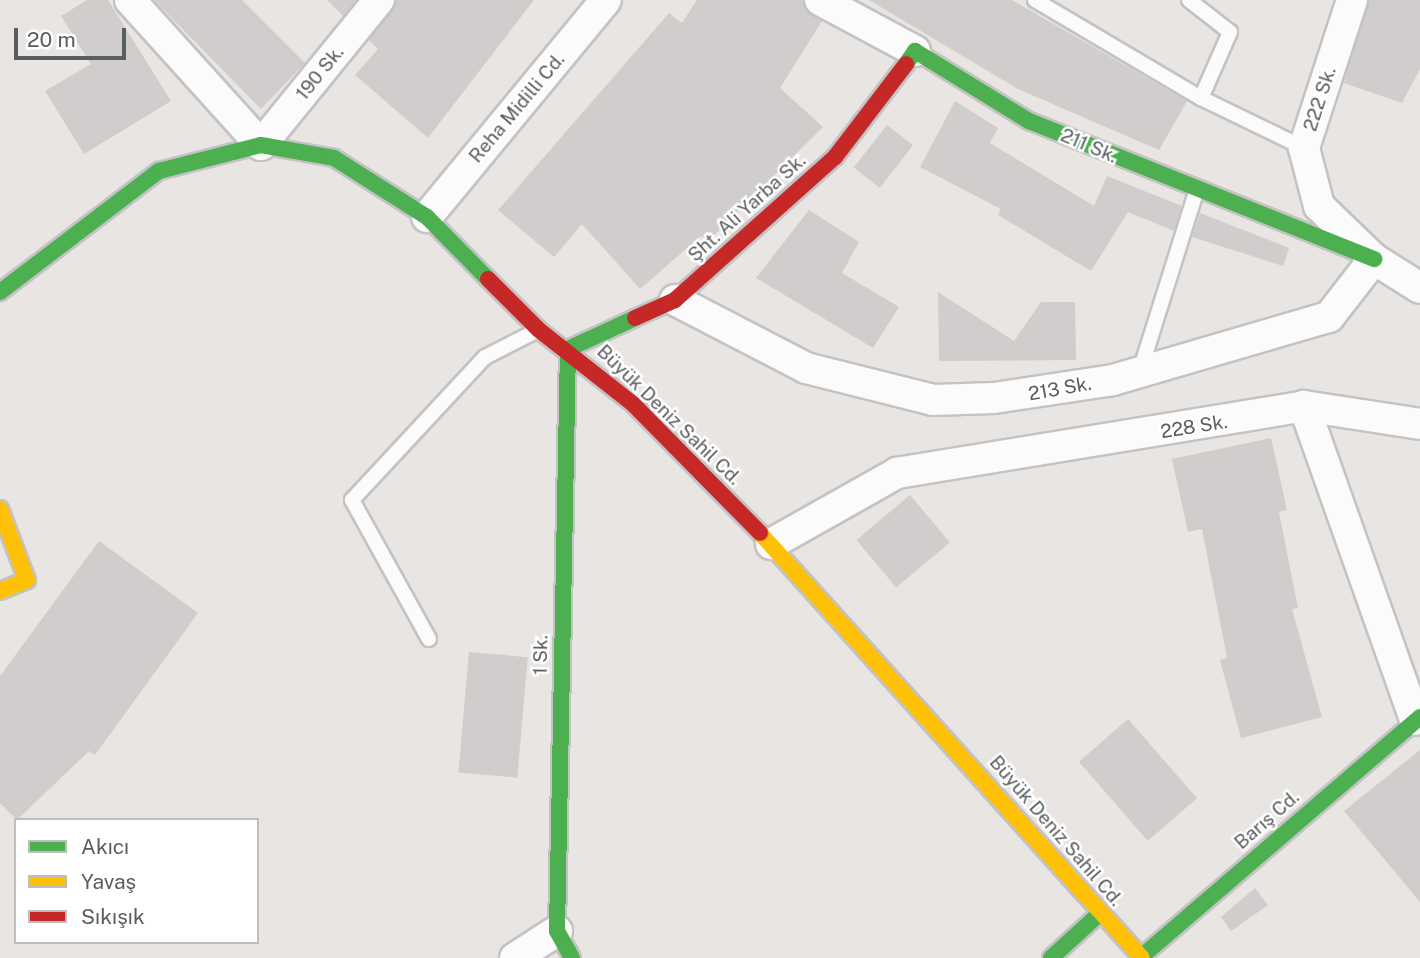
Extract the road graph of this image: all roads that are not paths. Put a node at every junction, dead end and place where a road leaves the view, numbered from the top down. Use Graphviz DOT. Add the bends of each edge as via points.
graph roads {
  1 [pos="130,0"];
  2 [pos="379,0"];
  3 [pos="606,0"];
  4 [pos="820,0"];
  5 [pos="1035,0"];
  6 [pos="1189,0"];
  7 [pos="1352,0"];
  8 [pos="915,51"];
  9 [pos="1201,99"];
  10 [pos="261,145"];
  11 [pos="1304,148"];
  12 [pos="1196,192"];
  13 [pos="427,217"];
  14 [pos="1374,259"];
  15 [pos="1420,288"];
  16 [pos="0,292"];
  17 [pos="675,300"];
  18 [pos="539,330"];
  19 [pos="568,349"];
  20 [pos="1139,372"];
  21 [pos="1304,406"];
  22 [pos="1420,424"];
  23 [pos="0,509"];
  24 [pos="771,544"];
  25 [pos="0,591"];
  26 [pos="429,639"];
  27 [pos="1417,718"];
  28 [pos="1099,914"];
  29 [pos="557,931"];
  30 [pos="514,958"];
  31 [pos="572,958"];
  32 [pos="1051,958"];
  33 [pos="1141,958"];
  1 -- 10 [label="street"];
  2 -- 10 [label="street, 190 Sk."];
  3 -- 13 [label="street, Reha Midilli Cd."];
  4 -- 8 [label="street, 211 Sk."];
  5 -- 9 [label="lane"];
  6 -- 9 [label="lane" via="1230,32"];
  7 -- 11 [label="street, 222 Sk."];
  8 -- 12 [label="street, 211 Sk." via="1028,121"];
  8 -- 17 [label="street, Şht. Ali Yarba Sk." via="835,157"];
  9 -- 11 [label="lane"];
  10 -- 13 [label="street, Büyük Deniz Sahil Cd." via="334,158"];
  10 -- 16 [label="street, Büyük Deniz Sahil Cd." via="159,171"];
  11 -- 14 [label="street, 222 Sk." via="1319,206"];
  12 -- 14 [label="street, 211 Sk."];
  12 -- 20 [label="lane"];
  13 -- 18 [label="street, Büyük Deniz Sahil Cd."];
  14 -- 15 [label="street"];
  14 -- 20 [label="street, 213 Sk." via="1329,317"];
  17 -- 19 [label="street, Şht. Ali Yarba Sk."];
  17 -- 20 [label="street, 213 Sk." via="806,368 933,400 1044,393"];
  18 -- 19 [label="street, Büyük Deniz Sahil Cd."];
  18 -- 26 [label="lane" via="485,357 352,500"];
  19 -- 24 [label="street, Büyük Deniz Sahil Cd." via="632,404"];
  19 -- 29 [label="street, 1 Sk."];
  21 -- 22 [label="street, 228 Sk."];
  21 -- 24 [label="street, 228 Sk." via="897,473"];
  21 -- 27 [label="street"];
  23 -- 25 [label="street" via="27,580"];
  24 -- 28 [label="street, Büyük Deniz Sahil Cd."];
  27 -- 33 [label="street, Barış Cd."];
  28 -- 32 [label="street"];
  28 -- 33 [label="street, Büyük Deniz Sahil Cd."];
  29 -- 30 [label="street"];
  29 -- 31 [label="street"];
}
